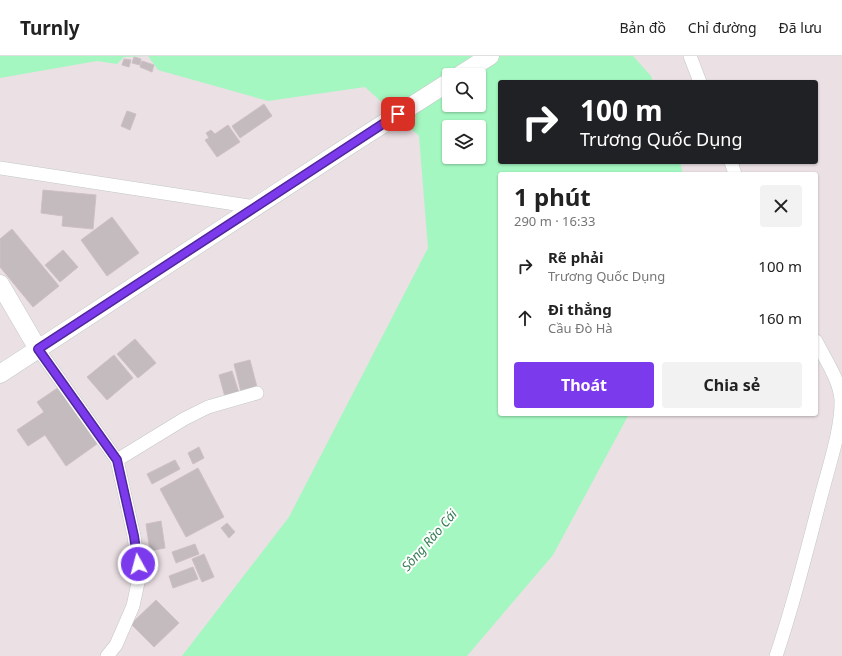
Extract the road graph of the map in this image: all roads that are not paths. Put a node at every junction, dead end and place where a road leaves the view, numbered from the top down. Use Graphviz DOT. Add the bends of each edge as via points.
graph roads {
  1 [pos="490,56"];
  2 [pos="690,56"];
  3 [pos="471,68"];
  4 [pos="699,80"];
  5 [pos="442,86"];
  6 [pos="0,168"];
  7 [pos="255,207"];
  8 [pos="0,284"];
  9 [pos="818,345"];
  10 [pos="38,349"];
  11 [pos="0,374"];
  12 [pos="258,392"];
  13 [pos="117,460"];
  14 [pos="107,656"];
  15 [pos="776,656"];
  1 -- 3 [label="street"];
  2 -- 4 [label="street"];
  5 -- 7 [label="street"];
  6 -- 7 [label="street"];
  7 -- 10 [label="street"];
  8 -- 10 [label="street"];
  9 -- 15 [label="street" via="837,384 841,399 841,417 792,605"];
  10 -- 11 [label="street"];
  10 -- 13 [label="street"];
  12 -- 13 [label="street" via="202,410"];
  13 -- 14 [label="street" via="134,536 139,578 133,606 116,645"];
}
